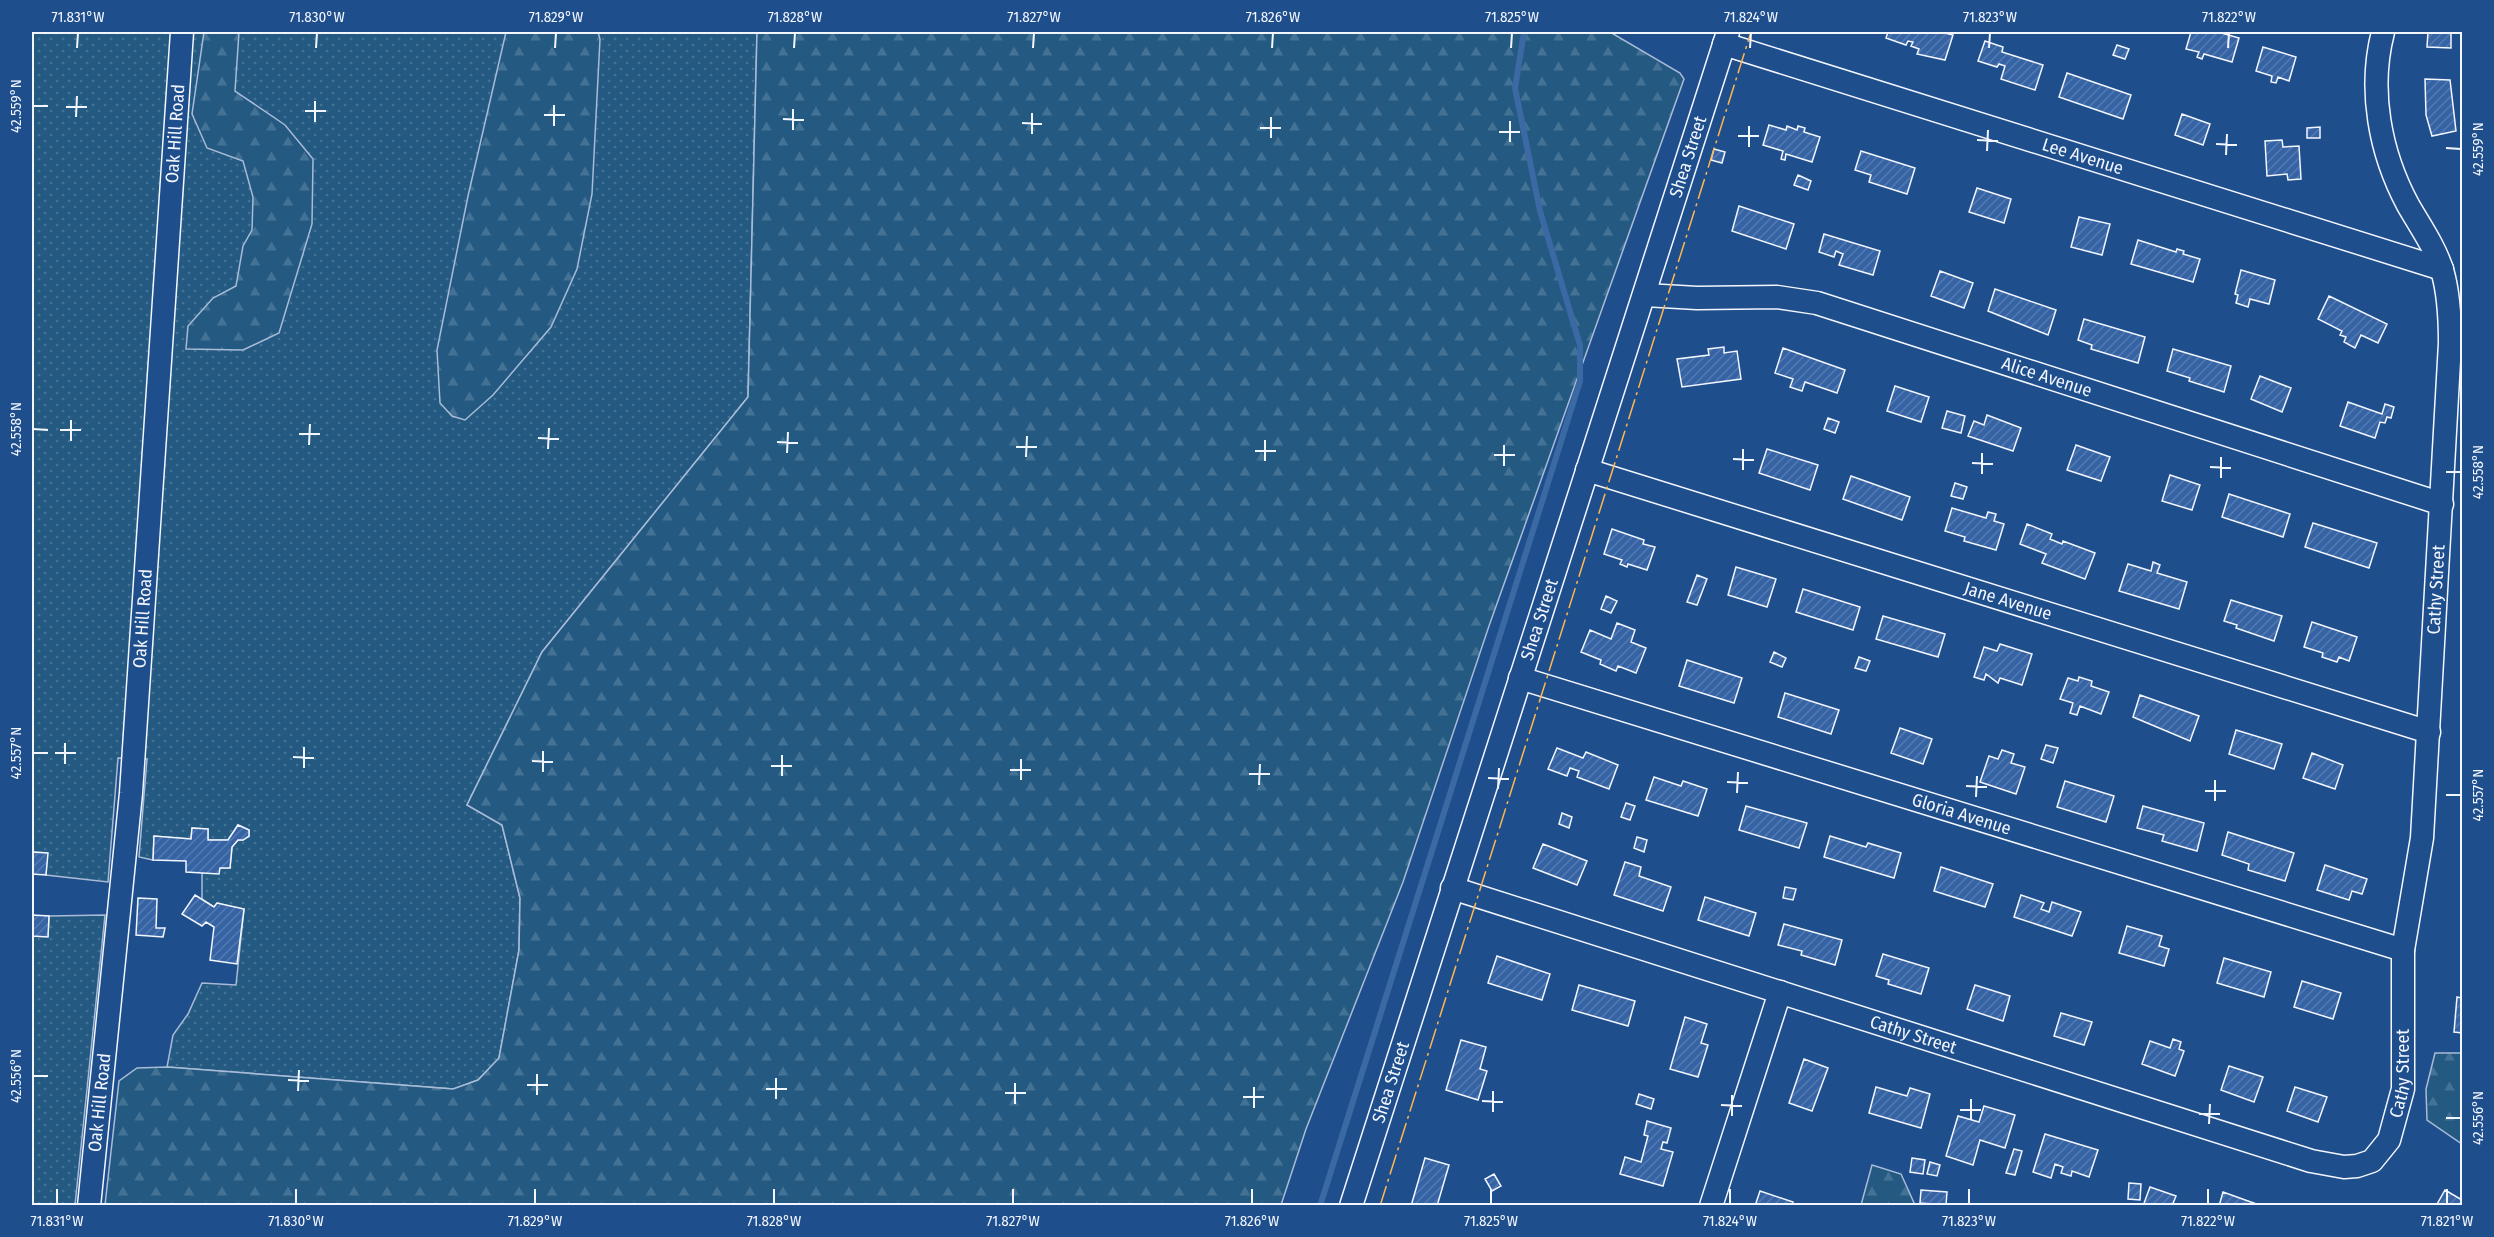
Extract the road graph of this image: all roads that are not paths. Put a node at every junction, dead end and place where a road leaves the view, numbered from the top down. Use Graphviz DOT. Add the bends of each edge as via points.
graph roads {
  1 [pos="182,32"];
  2 [pos="2383,32"];
  3 [pos="1726,38"];
  4 [pos="2442,269"];
  5 [pos="1645,295"];
  6 [pos="1587,470"];
  7 [pos="2442,504"];
  8 [pos="1520,678"];
  9 [pos="2428,732"];
  10 [pos="1452,888"];
  11 [pos="2403,950"];
  12 [pos="1780,992"];
  13 [pos="89,1206"];
  14 [pos="1351,1206"];
  15 [pos="1711,1206"];
  1 -- 13 [label="street, Oak Hill Road" via="130,793"];
  2 -- 4 [label="street, Cathy Street" via="2377,89 2383,141 2397,180"];
  3 -- 4 [label="street, Lee Avenue"];
  3 -- 5 [label="street, Shea Street"];
  4 -- 7 [label="street, Cathy Street" via="2450,343"];
  5 -- 6 [label="street, Shea Street"];
  5 -- 7 [label="street, Alice Avenue" via="1777,297 1816,303"];
  6 -- 8 [label="street, Shea Street"];
  6 -- 9 [label="street, Jane Avenue"];
  7 -- 9 [label="street, Cathy Street"];
  8 -- 10 [label="street, Shea Street"];
  8 -- 11 [label="street, Gloria Avenue"];
  9 -- 11 [label="street, Cathy Street" via="2422,838"];
  10 -- 12 [label="street, Cathy Street"];
  10 -- 14 [label="street, Shea Street"];
  11 -- 12 [label="street, Cathy Street" via="2404,1070 2400,1108 2383,1151 2372,1161 2357,1166 2329,1166 2311,1161"];
  12 -- 15 [label="street"];
}
